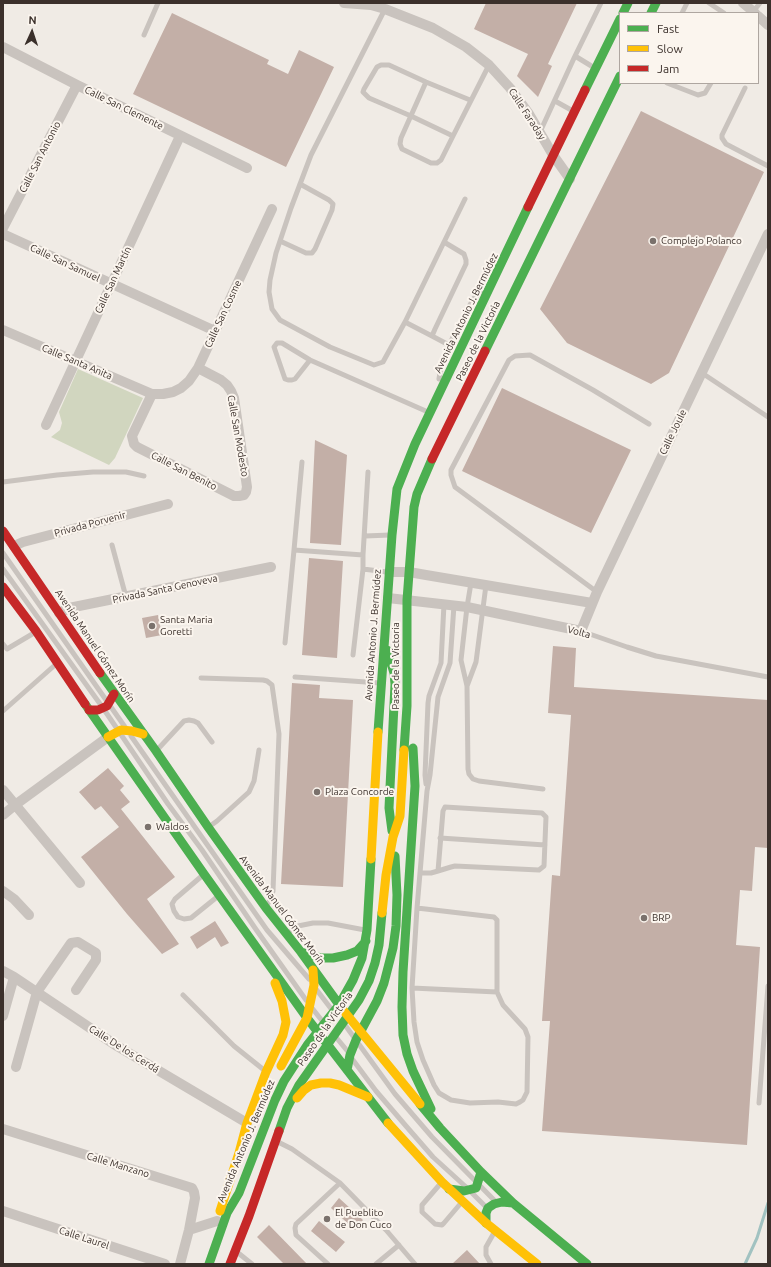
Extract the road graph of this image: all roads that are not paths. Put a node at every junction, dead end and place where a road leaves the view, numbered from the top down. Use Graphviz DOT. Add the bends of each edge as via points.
graph roads {
  1 [pos="158,3"];
  2 [pos="344,3"];
  3 [pos="601,3"];
  4 [pos="628,3"];
  5 [pos="656,3"];
  6 [pos="687,3"];
  7 [pos="709,3"];
  8 [pos="743,3"];
  9 [pos="760,3"];
  10 [pos="372,4"];
  11 [pos="385,9"];
  12 [pos="624,12"];
  13 [pos="652,12"];
  14 [pos="682,12"];
  15 [pos="722,12"];
  16 [pos="753,12"];
  17 [pos="755,12"];
  18 [pos="759,17"];
  19 [pos="619,21"];
  20 [pos="768,25"];
  21 [pos="144,35"];
  22 [pos="3,47"];
  23 [pos="575,56"];
  24 [pos="488,65"];
  25 [pos="596,68"];
  26 [pos="619,78"];
  27 [pos="426,82"];
  28 [pos="670,84"];
  29 [pos="710,84"];
  30 [pos="77,85"];
  31 [pos="745,88"];
  32 [pos="470,100"];
  33 [pos="555,101"];
  34 [pos="575,111"];
  35 [pos="411,116"];
  36 [pos="540,133"];
  37 [pos="180,136"];
  38 [pos="453,136"];
  39 [pos="553,155"];
  40 [pos="768,166"];
  41 [pos="247,168"];
  42 [pos="570,179"];
  43 [pos="300,184"];
  44 [pos="465,199"];
  45 [pos="272,209"];
  46 [pos="3,228"];
  47 [pos="3,234"];
  48 [pos="768,234"];
  49 [pos="280,241"];
  50 [pos="444,242"];
  51 [pos="111,284"];
  52 [pos="490,289"];
  53 [pos="405,322"];
  54 [pos="3,330"];
  55 [pos="215,331"];
  56 [pos="432,336"];
  57 [pos="449,345"];
  58 [pos="310,360"];
  59 [pos="75,362"];
  60 [pos="198,368"];
  61 [pos="702,373"];
  62 [pos="440,392"];
  63 [pos="152,394"];
  64 [pos="430,413"];
  65 [pos="768,417"];
  66 [pos="649,424"];
  67 [pos="46,425"];
  68 [pos="302,462"];
  69 [pos="368,472"];
  70 [pos="144,476"];
  71 [pos="3,482"];
  72 [pos="244,495"];
  73 [pos="168,504"];
  74 [pos="3,531"];
  75 [pos="392,535"];
  76 [pos="365,536"];
  77 [pos="112,545"];
  78 [pos="14,546"];
  79 [pos="294,550"];
  80 [pos="3,553"];
  81 [pos="363,555"];
  82 [pos="271,567"];
  83 [pos="3,569"];
  84 [pos="363,569"];
  85 [pos="389,572"];
  86 [pos="409,572"];
  87 [pos="471,583"];
  88 [pos="486,585"];
  89 [pos="3,587"];
  90 [pos="597,592"];
  91 [pos="126,597"];
  92 [pos="388,598"];
  93 [pos="407,600"];
  94 [pos="592,603"];
  95 [pos="449,605"];
  96 [pos="467,607"];
  97 [pos="482,611"];
  98 [pos="59,613"];
  99 [pos="581,631"];
  100 [pos="36,632"];
  101 [pos="285,643"];
  102 [pos="3,644"];
  103 [pos="385,645"];
  104 [pos="353,655"];
  105 [pos="58,663"];
  106 [pos="768,676"];
  107 [pos="295,677"];
  108 [pos="201,678"];
  109 [pos="380,683"];
  110 [pos="467,686"];
  111 [pos="114,694"];
  112 [pos="106,706"];
  113 [pos="407,706"];
  114 [pos="89,710"];
  115 [pos="3,711"];
  116 [pos="122,731"];
  117 [pos="143,734"];
  118 [pos="108,737"];
  119 [pos="212,742"];
  120 [pos="259,750"];
  121 [pos="156,752"];
  122 [pos="543,789"];
  123 [pos="3,790"];
  124 [pos="427,791"];
  125 [pos="15,805"];
  126 [pos="3,815"];
  127 [pos="208,827"];
  128 [pos="393,837"];
  129 [pos="440,838"];
  130 [pos="545,845"];
  131 [pos="438,871"];
  132 [pos="420,873"];
  133 [pos="204,874"];
  134 [pos="80,883"];
  135 [pos="3,891"];
  136 [pos="219,895"];
  137 [pos="266,908"];
  138 [pos="417,908"];
  139 [pos="29,915"];
  140 [pos="367,930"];
  141 [pos="287,933"];
  142 [pos="366,941"];
  143 [pos="301,952"];
  144 [pos="263,956"];
  145 [pos="3,970"];
  146 [pos="313,970"];
  147 [pos="14,977"];
  148 [pos="314,985"];
  149 [pos="768,986"];
  150 [pos="412,988"];
  151 [pos="76,990"];
  152 [pos="37,992"];
  153 [pos="497,992"];
  154 [pos="183,995"];
  155 [pos="310,1005"];
  156 [pos="336,1008"];
  157 [pos="3,1016"];
  158 [pos="307,1018"];
  159 [pos="346,1020"];
  160 [pos="324,1023"];
  161 [pos="360,1031"];
  162 [pos="317,1032"];
  163 [pos="334,1034"];
  164 [pos="356,1040"];
  165 [pos="327,1045"];
  166 [pos="350,1055"];
  167 [pos="16,1067"];
  168 [pos="347,1070"];
  169 [pos="266,1072"];
  170 [pos="277,1074"];
  171 [pos="268,1094"];
  172 [pos="368,1098"];
  173 [pos="759,1102"];
  174 [pos="287,1108"];
  175 [pos="247,1123"];
  176 [pos="440,1128"];
  177 [pos="3,1129"];
  178 [pos="275,1141"];
  179 [pos="481,1172"];
  180 [pos="340,1183"];
  181 [pos="478,1183"];
  182 [pos="446,1186"];
  183 [pos="469,1190"];
  184 [pos="239,1193"];
  185 [pos="463,1201"];
  186 [pos="497,1203"];
  187 [pos="513,1203"];
  188 [pos="488,1208"];
  189 [pos="3,1211"];
  190 [pos="217,1221"];
  191 [pos="486,1223"];
  192 [pos="189,1230"];
  193 [pos="495,1230"];
  194 [pos="399,1245"];
  195 [pos="236,1247"];
  196 [pos="413,1263"];
  197 [pos="165,1264"];
  198 [pos="180,1264"];
  199 [pos="200,1264"];
  200 [pos="209,1264"];
  201 [pos="230,1264"];
  202 [pos="252,1264"];
  203 [pos="328,1264"];
  204 [pos="376,1264"];
  205 [pos="491,1264"];
  206 [pos="537,1264"];
  207 [pos="587,1264"];
  1 -- 21 [label="lane"];
  2 -- 10 [label="street, Calle Faraday"];
  3 -- 23 [label="lane"];
  4 -- 12 [label="main road"];
  5 -- 13 [label="main road"];
  6 -- 14 [label="lane"];
  7 -- 15 [label="lane"];
  8 -- 16 [label="street"];
  9 -- 17 [label="lane"];
  10 -- 11 [label="street, Calle Faraday"];
  11 -- 24 [label="street, Calle Faraday" via="433,28 466,47"];
  11 -- 43 [label="lane" via="311,155"];
  18 -- 20 [label="street"];
  19 -- 25 [label="main road, Avenida Antonio J. Bermúdez"];
  22 -- 30 [label="street, Calle San Clemente"];
  23 -- 25 [label="lane"];
  23 -- 33 [label="lane"];
  24 -- 32 [label="lane"];
  24 -- 36 [label="street, Calle Faraday" via="510,88"];
  25 -- 34 [label="main road, Avenida Antonio J. Bermúdez"];
  26 -- 42 [label="main road, Paseo de la Victoria"];
  27 -- 32 [label="lane"];
  27 -- 35 [label="lane"];
  27 -- 35 [label="lane" via="389,65 381,65 376,67 364,89 363,92 369,98"];
  28 -- 29 [label="lane" via="698,95 705,93"];
  30 -- 37 [label="street, Calle San Clemente"];
  30 -- 46 [label="street, Calle San Antonio"];
  31 -- 40 [label="lane" via="722,138 726,144"];
  32 -- 38 [label="lane"];
  33 -- 34 [label="lane"];
  33 -- 36 [label="lane"];
  34 -- 39 [label="main road, Avenida Antonio J. Bermúdez"];
  35 -- 38 [label="lane"];
  35 -- 38 [label="lane" via="400,144 402,149 416,156 437,163"];
  36 -- 39 [label="street, Calle Faraday"];
  37 -- 41 [label="street, Calle San Clemente"];
  37 -- 51 [label="street, Calle San Martín"];
  39 -- 42 [label="street, Calle Faraday"];
  39 -- 52 [label="main road, Avenida Antonio J. Bermúdez"];
  42 -- 86 [label="main road, Paseo de la Victoria" via="421,483 414,507"];
  43 -- 49 [label="lane"];
  43 -- 49 [label="lane" via="329,200 333,204 332,210 312,253 306,254"];
  44 -- 50 [label="lane"];
  45 -- 55 [label="street, Calle San Cosme"];
  47 -- 51 [label="street, Calle San Samuel"];
  48 -- 61 [label="street, Calle Joule"];
  49 -- 53 [label="lane" via="270,292 272,309 280,320 374,365 385,360"];
  50 -- 53 [label="lane"];
  50 -- 56 [label="lane" via="464,254 466,264"];
  51 -- 55 [label="street, Calle San Samuel"];
  51 -- 59 [label="street, Calle San Martín"];
  52 -- 57 [label="lane" via="474,298"];
  52 -- 62 [label="main road, Avenida Antonio J. Bermúdez"];
  53 -- 56 [label="lane"];
  54 -- 59 [label="street, Calle Santa Anita"];
  55 -- 60 [label="street, Calle San Cosme"];
  56 -- 57 [label="lane"];
  57 -- 62 [label="lane" via="440,372"];
  58 -- 58 [label="lane" via="295,379 285,379 274,347 277,343 282,343"];
  58 -- 64 [label="lane"];
  59 -- 63 [label="street, Calle Santa Anita"];
  59 -- 67 [label="street, Calle San Martín"];
  60 -- 63 [label="street, Calle San Cosme" via="181,388 173,392"];
  60 -- 72 [label="street, Calle San Modesto" via="227,385 234,398 247,487"];
  61 -- 65 [label="lane"];
  61 -- 90 [label="street, Calle Joule"];
  62 -- 64 [label="main road, Avenida Antonio J. Bermúdez"];
  63 -- 72 [label="street, Calle San Benito" via="132,436 134,444 234,496"];
  64 -- 75 [label="main road, Avenida Antonio J. Bermúdez" via="397,489"];
  66 -- 90 [label="lane" via="530,355 516,356 509,360 451,470 455,487"];
  68 -- 79 [label="lane"];
  69 -- 76 [label="lane"];
  70 -- 71 [label="lane" via="126,472 93,472"];
  73 -- 78 [label="street, Privada Porvenir"];
  74 -- 78 [label="main road, Avenida Manuel Gómez Morín"];
  75 -- 76 [label="lane"];
  75 -- 85 [label="main road, Avenida Antonio J. Bermúdez"];
  76 -- 81 [label="lane"];
  77 -- 91 [label="lane"];
  78 -- 98 [label="main road, Avenida Manuel Gómez Morín"];
  79 -- 81 [label="lane"];
  79 -- 101 [label="lane"];
  80 -- 112 [label="lane"];
  81 -- 84 [label="lane"];
  82 -- 91 [label="street, Privada Santa Genoveva"];
  83 -- 112 [label="lane"];
  84 -- 85 [label="lane"];
  84 -- 104 [label="lane"];
  85 -- 86 [label="street"];
  85 -- 92 [label="main road, Avenida Antonio J. Bermúdez"];
  86 -- 87 [label="street"];
  86 -- 93 [label="main road, Paseo de la Victoria"];
  87 -- 88 [label="street"];
  87 -- 96 [label="lane"];
  88 -- 94 [label="street"];
  88 -- 97 [label="lane"];
  89 -- 100 [label="main road"];
  90 -- 94 [label="street, Calle Joule"];
  91 -- 98 [label="street, Privada Santa Genoveva" via="69,608"];
  92 -- 93 [label="street, Volta"];
  92 -- 103 [label="main road, Avenida Antonio J. Bermúdez"];
  93 -- 95 [label="street, Volta"];
  93 -- 113 [label="main road, Paseo de la Victoria"];
  94 -- 99 [label="street, Calle Joule"];
  95 -- 96 [label="street, Volta"];
  95 -- 124 [label="lane" via="450,663 438,697"];
  95 -- 124 [label="lane" via="441,663 428,703 425,775"];
  96 -- 97 [label="street, Volta"];
  96 -- 110 [label="lane" via="461,660"];
  97 -- 99 [label="street, Volta"];
  97 -- 110 [label="lane" via="476,662"];
  98 -- 111 [label="main road, Avenida Manuel Gómez Morín"];
  99 -- 106 [label="lane, Volta" via="656,656"];
  100 -- 102 [label="lane" via="7,649"];
  100 -- 105 [label="main road"];
  103 -- 109 [label="main road, Avenida Antonio J. Bermúdez"];
  103 -- 128 [label="main road" via="395,684 389,808"];
  105 -- 114 [label="main road"];
  105 -- 115 [label="lane"];
  107 -- 109 [label="lane"];
  108 -- 137 [label="lane" via="263,680 272,685 279,734 273,891"];
  109 -- 140 [label="main road, Avenida Antonio J. Bermúdez"];
  110 -- 122 [label="lane" via="469,774 479,781"];
  111 -- 112 [label="main road"];
  111 -- 117 [label="main road, Avenida Manuel Gómez Morín"];
  112 -- 114 [label="main road"];
  112 -- 116 [label="lane"];
  112 -- 116 [label="lane"];
  113 -- 128 [label="main road, Paseo de la Victoria" via="400,816"];
  113 -- 176 [label="main road" via="413,737 415,786 403,972 403,1035 413,1071"];
  114 -- 118 [label="main road"];
  116 -- 117 [label="main road"];
  116 -- 118 [label="main road"];
  116 -- 148 [label="lane" via="268,930"];
  116 -- 155 [label="lane" via="168,804"];
  117 -- 121 [label="main road, Avenida Manuel Gómez Morín"];
  118 -- 125 [label="street"];
  118 -- 133 [label="main road"];
  119 -- 121 [label="lane" via="198,723 184,721"];
  120 -- 127 [label="lane" via="250,792"];
  121 -- 127 [label="main road, Avenida Manuel Gómez Morín"];
  123 -- 125 [label="street"];
  124 -- 132 [label="lane"];
  125 -- 126 [label="street"];
  125 -- 134 [label="street"];
  127 -- 137 [label="main road, Avenida Manuel Gómez Morín"];
  128 -- 159 [label="main road, Paseo de la Victoria" via="375,963 369,981"];
  128 -- 161 [label="main road" via="397,880 393,948 384,983"];
  129 -- 130 [label="lane"];
  129 -- 130 [label="lane" via="443,811 448,806 542,813 546,817"];
  129 -- 131 [label="lane"];
  130 -- 131 [label="lane" via="544,866 539,870 455,866"];
  131 -- 132 [label="lane"];
  132 -- 138 [label="lane"];
  133 -- 136 [label="main road"];
  133 -- 136 [label="lane" via="175,899 172,904 178,917 191,918"];
  135 -- 139 [label="street"];
  136 -- 144 [label="main road"];
  137 -- 141 [label="main road, Avenida Manuel Gómez Morín"];
  138 -- 150 [label="lane"];
  138 -- 153 [label="lane" via="496,918"];
  140 -- 141 [label="lane" via="313,923 298,926"];
  140 -- 142 [label="main road, Avenida Antonio J. Bermúdez"];
  141 -- 143 [label="main road, Avenida Manuel Gómez Morín"];
  142 -- 143 [label="main road" via="357,950 332,958 321,958"];
  142 -- 156 [label="main road, Avenida Antonio J. Bermúdez" via="358,970"];
  143 -- 146 [label="main road, Avenida Manuel Gómez Morín"];
  144 -- 158 [label="main road"];
  144 -- 169 [label="main road" via="282,1002 286,1022 283,1036"];
  145 -- 147 [label="street, Calle De los Cerdá"];
  146 -- 148 [label="main road"];
  146 -- 156 [label="main road, Avenida Manuel Gómez Morín"];
  147 -- 152 [label="street, Calle De los Cerdá"];
  147 -- 157 [label="street"];
  148 -- 155 [label="main road"];
  148 -- 156 [label="lane"];
  149 -- 173 [label="lane"];
  150 -- 153 [label="lane"];
  150 -- 153 [label="lane" via="417,1042 439,1093 451,1100 470,1103 516,1104 524,1100 527,1092 528,1037 525,1029 503,1005"];
  151 -- 152 [label="street" via="96,960 96,953 78,942 71,943"];
  152 -- 167 [label="street"];
  152 -- 175 [label="street, Calle De los Cerdá" via="117,1046"];
  154 -- 169 [label="lane" via="234,1046"];
  155 -- 158 [label="main road"];
  155 -- 160 [label="lane"];
  156 -- 159 [label="main road, Avenida Manuel Gómez Morín"];
  156 -- 160 [label="main road, Avenida Antonio J. Bermúdez"];
  158 -- 162 [label="main road"];
  158 -- 170 [label="main road"];
  159 -- 161 [label="main road, Avenida Manuel Gómez Morín"];
  159 -- 163 [label="main road, Paseo de la Victoria"];
  159 -- 164 [label="lane"];
  160 -- 162 [label="main road, Avenida Antonio J. Bermúdez"];
  160 -- 163 [label="lane"];
  161 -- 164 [label="main road"];
  161 -- 176 [label="main road, Avenida Manuel Gómez Morín"];
  162 -- 165 [label="main road"];
  162 -- 184 [label="main road, Avenida Antonio J. Bermúdez" via="284,1081"];
  163 -- 165 [label="main road, Paseo de la Victoria"];
  163 -- 166 [label="lane"];
  164 -- 166 [label="main road"];
  164 -- 181 [label="lane" via="395,1094 432,1137"];
  165 -- 168 [label="main road"];
  165 -- 174 [label="main road, Paseo de la Victoria" via="302,1080"];
  166 -- 168 [label="main road"];
  166 -- 183 [label="lane" via="376,1091 433,1157"];
  168 -- 172 [label="main road"];
  169 -- 175 [label="main road"];
  171 -- 184 [label="main road" via="248,1148"];
  172 -- 174 [label="main road" via="339,1085 321,1083 304,1090"];
  172 -- 182 [label="main road" via="393,1130"];
  174 -- 178 [label="main road, Paseo de la Victoria"];
  175 -- 190 [label="main road"];
  176 -- 179 [label="main road, Avenida Manuel Gómez Morín"];
  177 -- 192 [label="street, Calle Manzano" via="192,1188 195,1198"];
  178 -- 180 [label="lane" via="292,1149"];
  178 -- 195 [label="main road, Paseo de la Victoria"];
  179 -- 181 [label="main road"];
  179 -- 187 [label="main road, Avenida Manuel Gómez Morín"];
  180 -- 194 [label="lane"];
  180 -- 203 [label="lane" via="296,1224 295,1228 296,1235"];
  181 -- 183 [label="main road" via="476,1188"];
  181 -- 186 [label="lane"];
  182 -- 183 [label="main road"];
  182 -- 185 [label="main road"];
  182 -- 185 [label="lane" via="422,1205 422,1212 435,1224 442,1225"];
  183 -- 188 [label="lane"];
  184 -- 195 [label="main road" via="240,1213"];
  184 -- 200 [label="main road, Avenida Antonio J. Bermúdez" via="227,1213"];
  185 -- 191 [label="main road"];
  186 -- 187 [label="main road"];
  186 -- 188 [label="main road"];
  187 -- 207 [label="main road, Avenida Manuel Gómez Morín"];
  188 -- 191 [label="main road"];
  189 -- 197 [label="street, Calle Laurel"];
  190 -- 192 [label="street"];
  190 -- 199 [label="main road"];
  191 -- 193 [label="main road"];
  192 -- 198 [label="street, Calle Manzano"];
  193 -- 205 [label="lane" via="486,1246 486,1255"];
  193 -- 206 [label="main road"];
  194 -- 196 [label="lane"];
  194 -- 204 [label="lane"];
  195 -- 201 [label="main road, Paseo de la Victoria"];
  195 -- 202 [label="lane"];
}
